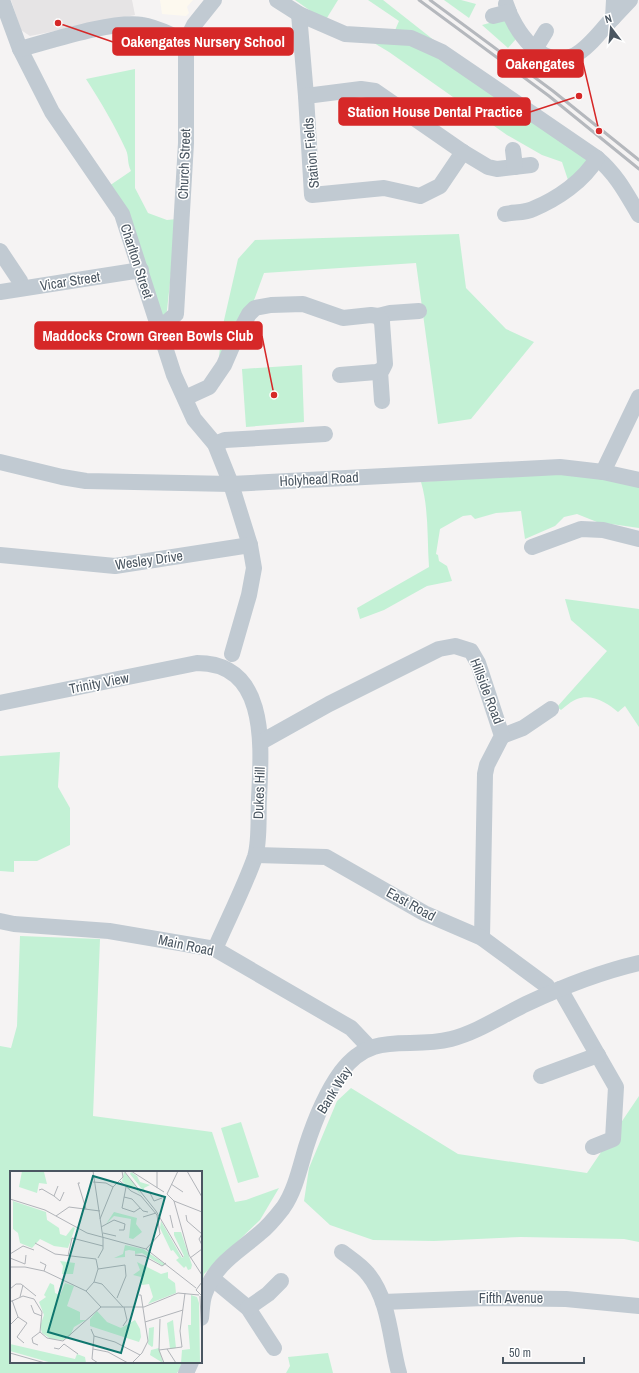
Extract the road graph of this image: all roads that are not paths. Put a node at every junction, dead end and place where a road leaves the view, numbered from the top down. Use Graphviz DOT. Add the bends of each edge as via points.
graph roads {
  1 [pos="2,0"];
  2 [pos="214,0"];
  3 [pos="277,0"];
  4 [pos="614,0"];
  5 [pos="630,0"];
  6 [pos="299,14"];
  7 [pos="493,16"];
  8 [pos="613,18"];
  9 [pos="546,31"];
  10 [pos="186,41"];
  11 [pos="20,49"];
  12 [pos="535,49"];
  13 [pos="306,96"];
  14 [pos="513,150"];
  15 [pos="462,152"];
  16 [pos="597,158"];
  17 [pos="505,214"];
  18 [pos="639,216"];
  19 [pos="0,251"];
  20 [pos="141,270"];
  21 [pos="22,288"];
  22 [pos="0,292"];
  23 [pos="419,311"];
  24 [pos="378,316"];
  25 [pos="159,329"];
  26 [pos="380,371"];
  27 [pos="340,375"];
  28 [pos="639,397"];
  29 [pos="185,398"];
  30 [pos="382,401"];
  31 [pos="325,434"];
  32 [pos="215,444"];
  33 [pos="0,462"];
  34 [pos="603,472"];
  35 [pos="639,480"];
  36 [pos="231,484"];
  37 [pos="639,539"];
  38 [pos="250,545"];
  39 [pos="532,546"];
  40 [pos="0,555"];
  41 [pos="232,654"];
  42 [pos="197,663"];
  43 [pos="0,703"];
  44 [pos="551,709"];
  45 [pos="502,736"];
  46 [pos="261,742"];
  47 [pos="256,855"];
  48 [pos="0,920"];
  49 [pos="482,938"];
  50 [pos="215,949"];
  51 [pos="639,963"];
  52 [pos="555,991"];
  53 [pos="369,1047"];
  54 [pos="598,1055"];
  55 [pos="541,1076"];
  56 [pos="593,1147"];
  57 [pos="342,1252"];
  58 [pos="213,1279"];
  59 [pos="281,1281"];
  60 [pos="382,1302"];
  61 [pos="639,1306"];
  62 [pos="248,1308"];
  63 [pos="202,1310"];
  64 [pos="274,1348"];
  65 [pos="191,1363"];
  66 [pos="186,1373"];
  67 [pos="399,1373"];
  1 -- 11 [label="street, Charlton Street"];
  2 -- 10 [label="street, Church Street" via="194,25"];
  3 -- 6 [label="street"];
  4 -- 8 [label="street"];
  5 -- 8 [label="street"];
  6 -- 13 [label="street, Station Fields"];
  6 -- 16 [label="street" via="346,34 411,38 442,52"];
  7 -- 12 [label="street" via="508,8 511,20"];
  8 -- 12 [label="street" via="574,55 554,58"];
  9 -- 12 [label="street"];
  10 -- 11 [label="street" via="144,25 126,24"];
  10 -- 25 [label="street, Church Street" via="186,143 176,314"];
  11 -- 20 [label="street, Charlton Street" via="52,112 122,214"];
  13 -- 15 [label="street" via="361,89 375,91"];
  13 -- 15 [label="street, Station Fields" via="312,194 384,188 420,196 440,186"];
  14 -- 15 [label="street" via="523,166 497,169 488,167"];
  16 -- 17 [label="street" via="590,170 573,185 545,203 532,210"];
  16 -- 18 [label="street" via="616,176"];
  19 -- 21 [label="street"];
  20 -- 21 [label="street, Vicar Street"];
  20 -- 25 [label="street, Charlton Street"];
  21 -- 22 [label="street, Vicar Street"];
  23 -- 24 [label="street"];
  24 -- 26 [label="street" via="382,322 385,364"];
  24 -- 29 [label="street" via="343,318 303,304 255,308 249,314 224,365 209,387"];
  25 -- 29 [label="street, Charlton Street" via="174,375"];
  26 -- 27 [label="street"];
  26 -- 30 [label="street"];
  28 -- 34 [label="street"];
  29 -- 32 [label="street, Charlton Street" via="194,419"];
  31 -- 32 [label="street" via="225,440"];
  32 -- 36 [label="street, Charlton Street"];
  33 -- 36 [label="street, Holyhead Road" via="86,481"];
  34 -- 35 [label="street, Holyhead Road"];
  34 -- 36 [label="street, Holyhead Road" via="560,467"];
  36 -- 38 [label="street"];
  37 -- 39 [label="street" via="603,530 581,529 574,525"];
  38 -- 40 [label="street, Wesley Drive" via="115,566"];
  38 -- 41 [label="street" via="254,568"];
  42 -- 43 [label="street, Trinity View"];
  42 -- 46 [label="street, Dukes Hill" via="211,663 224,668 242,683 255,705"];
  44 -- 45 [label="street" via="523,728"];
  45 -- 46 [label="street, Hillside Road" via="474,654 465,648 455,646 439,649 411,661"];
  45 -- 49 [label="street, Hillside Road" via="485,774"];
  46 -- 47 [label="street, Dukes Hill"];
  47 -- 49 [label="street, East Road" via="326,856 424,913"];
  47 -- 50 [label="street, Dukes Hill"];
  48 -- 50 [label="street, Main Road" via="14,924 117,932"];
  49 -- 52 [label="street, East Road"];
  50 -- 53 [label="street, Main Road" via="351,1028"];
  51 -- 52 [label="street, Bank Way"];
  52 -- 53 [label="street, Bank Way" via="482,1028 452,1038 430,1043 388,1042"];
  52 -- 54 [label="street, East Road"];
  53 -- 58 [label="street, Bank Way" via="341,1072 323,1102 284,1206 267,1227 226,1260"];
  54 -- 55 [label="street"];
  54 -- 56 [label="street, East Road" via="616,1087 612,1139"];
  57 -- 60 [label="street" via="368,1273"];
  58 -- 62 [label="street"];
  58 -- 63 [label="street, Bank Way" via="204,1294"];
  59 -- 62 [label="street"];
  60 -- 61 [label="street, Fifth Avenue" via="485,1298 566,1299"];
  60 -- 67 [label="street"];
  62 -- 64 [label="street"];
  65 -- 66 [label="street"];
}
